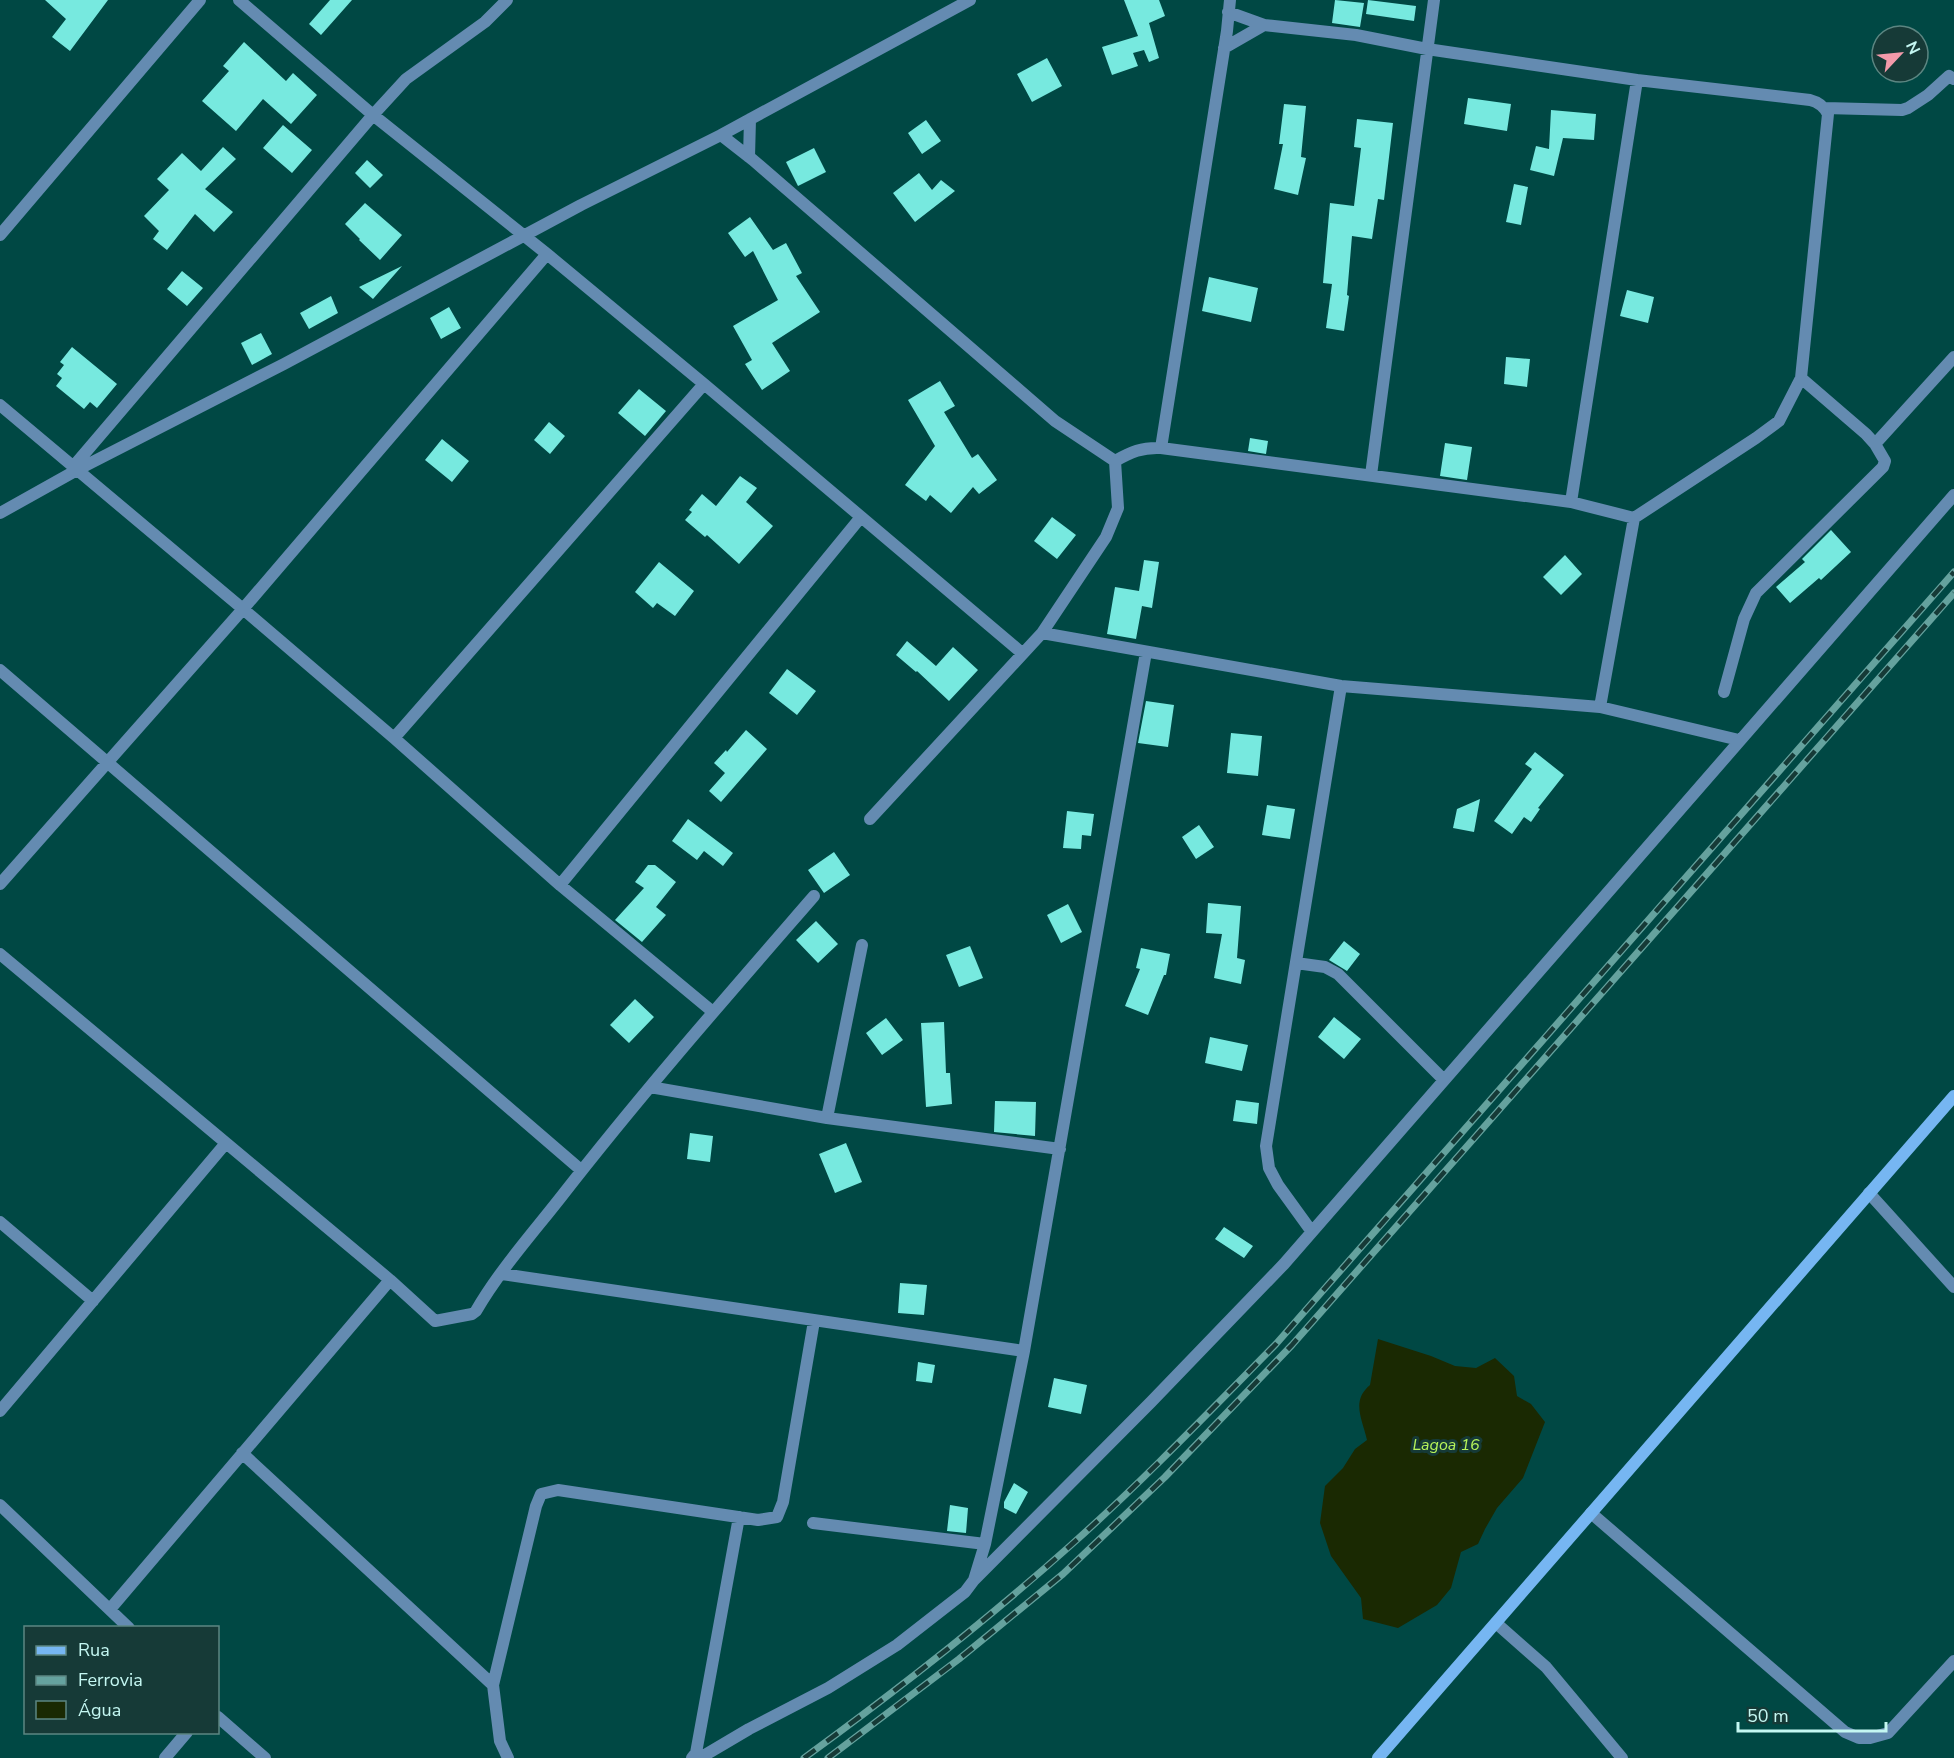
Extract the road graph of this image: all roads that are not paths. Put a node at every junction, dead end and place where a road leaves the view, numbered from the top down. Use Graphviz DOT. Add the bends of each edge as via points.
graph roads {
  1 [pos="200,0"];
  2 [pos="239,0"];
  3 [pos="507,0"];
  4 [pos="970,0"];
  5 [pos="1434,0"];
  6 [pos="1229,6"];
  7 [pos="1264,26"];
  8 [pos="1224,48"];
  9 [pos="1427,49"];
  10 [pos="1954,79"];
  11 [pos="1636,80"];
  12 [pos="1825,108"];
  13 [pos="373,115"];
  14 [pos="750,119"];
  15 [pos="721,135"];
  16 [pos="749,157"];
  17 [pos="0,235"];
  18 [pos="525,236"];
  19 [pos="547,254"];
  20 [pos="1954,357"];
  21 [pos="1801,378"];
  22 [pos="704,384"];
  23 [pos="0,405"];
  24 [pos="1875,444"];
  25 [pos="1161,448"];
  26 [pos="1115,461"];
  27 [pos="75,468"];
  28 [pos="1371,475"];
  29 [pos="1954,495"];
  30 [pos="1571,502"];
  31 [pos="0,513"];
  32 [pos="861,517"];
  33 [pos="1634,518"];
  34 [pos="243,609"];
  35 [pos="1042,633"];
  36 [pos="1146,652"];
  37 [pos="1022,653"];
  38 [pos="0,670"];
  39 [pos="1341,686"];
  40 [pos="1724,692"];
  41 [pos="1600,708"];
  42 [pos="394,738"];
  43 [pos="1739,740"];
  44 [pos="107,762"];
  45 [pos="870,819"];
  46 [pos="0,884"];
  47 [pos="560,885"];
  48 [pos="814,896"];
  49 [pos="862,945"];
  50 [pos="0,954"];
  51 [pos="1296,963"];
  52 [pos="713,1012"];
  53 [pos="1444,1080"];
  54 [pos="650,1087"];
  55 [pos="1954,1096"];
  56 [pos="827,1118"];
  57 [pos="226,1143"];
  58 [pos="1060,1149"];
  59 [pos="581,1170"];
  60 [pos="1869,1193"];
  61 [pos="0,1222"];
  62 [pos="1312,1232"];
  63 [pos="502,1274"];
  64 [pos="390,1280"];
  65 [pos="1954,1287"];
  66 [pos="93,1301"];
  67 [pos="814,1322"];
  68 [pos="1024,1351"];
  69 [pos="0,1411"];
  70 [pos="242,1453"];
  71 [pos="0,1504"];
  72 [pos="1591,1513"];
  73 [pos="739,1517"];
  74 [pos="813,1523"];
  75 [pos="985,1544"];
  76 [pos="974,1580"];
  77 [pos="111,1608"];
  78 [pos="1496,1623"];
  79 [pos="127,1626"];
  80 [pos="1954,1661"];
  81 [pos="493,1685"];
  82 [pos="219,1719"];
  83 [pos="185,1734"];
  84 [pos="165,1758"];
  85 [pos="265,1758"];
  86 [pos="508,1758"];
  87 [pos="692,1758"];
  88 [pos="700,1758"];
  89 [pos="1378,1758"];
  90 [pos="1622,1758"];
  1 -- 17 [label="street"];
  2 -- 13 [label="street"];
  3 -- 13 [label="street" via="485,22 406,80"];
  4 -- 14 [label="street"];
  5 -- 9 [label="street"];
  6 -- 7 [label="street"];
  6 -- 8 [label="street"];
  7 -- 8 [label="street"];
  7 -- 9 [label="street" via="1356,35"];
  8 -- 25 [label="street"];
  9 -- 11 [label="street"];
  9 -- 28 [label="street"];
  10 -- 12 [label="street" via="1948,76 1919,102 1902,110"];
  11 -- 12 [label="street" via="1809,100"];
  11 -- 30 [label="street"];
  12 -- 21 [label="street" via="1829,122"];
  13 -- 18 [label="street"];
  13 -- 27 [label="street"];
  14 -- 15 [label="street"];
  14 -- 16 [label="street"];
  15 -- 16 [label="street"];
  15 -- 18 [label="street"];
  16 -- 26 [label="street" via="1055,421"];
  18 -- 19 [label="street"];
  18 -- 27 [label="street" via="284,364"];
  19 -- 22 [label="street"];
  19 -- 34 [label="street"];
  20 -- 24 [label="street"];
  21 -- 24 [label="street"];
  21 -- 33 [label="street" via="1779,421"];
  22 -- 32 [label="street"];
  22 -- 42 [label="street"];
  23 -- 27 [label="street"];
  24 -- 40 [label="street" via="1884,457 1883,467 1752,599"];
  25 -- 26 [label="street" via="1135,450"];
  25 -- 28 [label="street"];
  26 -- 35 [label="street" via="1118,508 1106,537"];
  27 -- 31 [label="street"];
  27 -- 34 [label="street"];
  28 -- 30 [label="street"];
  29 -- 43 [label="street"];
  30 -- 33 [label="street"];
  32 -- 37 [label="street"];
  32 -- 47 [label="street"];
  33 -- 41 [label="street"];
  34 -- 42 [label="street"];
  34 -- 44 [label="street"];
  35 -- 36 [label="street"];
  35 -- 37 [label="street"];
  36 -- 39 [label="street"];
  36 -- 58 [label="street"];
  37 -- 45 [label="street"];
  38 -- 44 [label="street"];
  39 -- 41 [label="street"];
  39 -- 51 [label="street"];
  41 -- 43 [label="street"];
  42 -- 47 [label="street"];
  43 -- 53 [label="street"];
  44 -- 46 [label="street"];
  44 -- 59 [label="street"];
  47 -- 52 [label="street"];
  48 -- 52 [label="street"];
  49 -- 56 [label="street"];
  50 -- 57 [label="street"];
  51 -- 53 [label="street" via="1325,967 1338,974"];
  51 -- 62 [label="street" via="1266,1146 1269,1168 1278,1185"];
  52 -- 54 [label="street"];
  53 -- 62 [label="street"];
  54 -- 56 [label="street"];
  54 -- 59 [label="street"];
  55 -- 60 [label="street"];
  56 -- 58 [label="street"];
  57 -- 64 [label="street"];
  57 -- 66 [label="street"];
  58 -- 68 [label="street"];
  59 -- 63 [label="street"];
  60 -- 65 [label="street"];
  60 -- 72 [label="street"];
  61 -- 66 [label="street"];
  62 -- 76 [label="street"];
  63 -- 64 [label="street" via="472,1314 435,1321"];
  63 -- 67 [label="street"];
  64 -- 70 [label="street"];
  66 -- 69 [label="street"];
  67 -- 68 [label="street"];
  67 -- 73 [label="street" via="783,1502 777,1517"];
  68 -- 75 [label="street"];
  70 -- 77 [label="street"];
  70 -- 81 [label="street"];
  71 -- 77 [label="street"];
  72 -- 78 [label="street"];
  72 -- 80 [label="street" via="1845,1732 1859,1738 1888,1733"];
  73 -- 81 [label="street" via="558,1490 541,1494"];
  73 -- 87 [label="street"];
  74 -- 75 [label="street"];
  75 -- 76 [label="street"];
  76 -- 88 [label="street" via="965,1592 897,1645"];
  77 -- 79 [label="street"];
  78 -- 89 [label="street"];
  78 -- 90 [label="street" via="1546,1667"];
  81 -- 86 [label="street" via="500,1742"];
  82 -- 85 [label="street"];
  83 -- 84 [label="street"];
}
